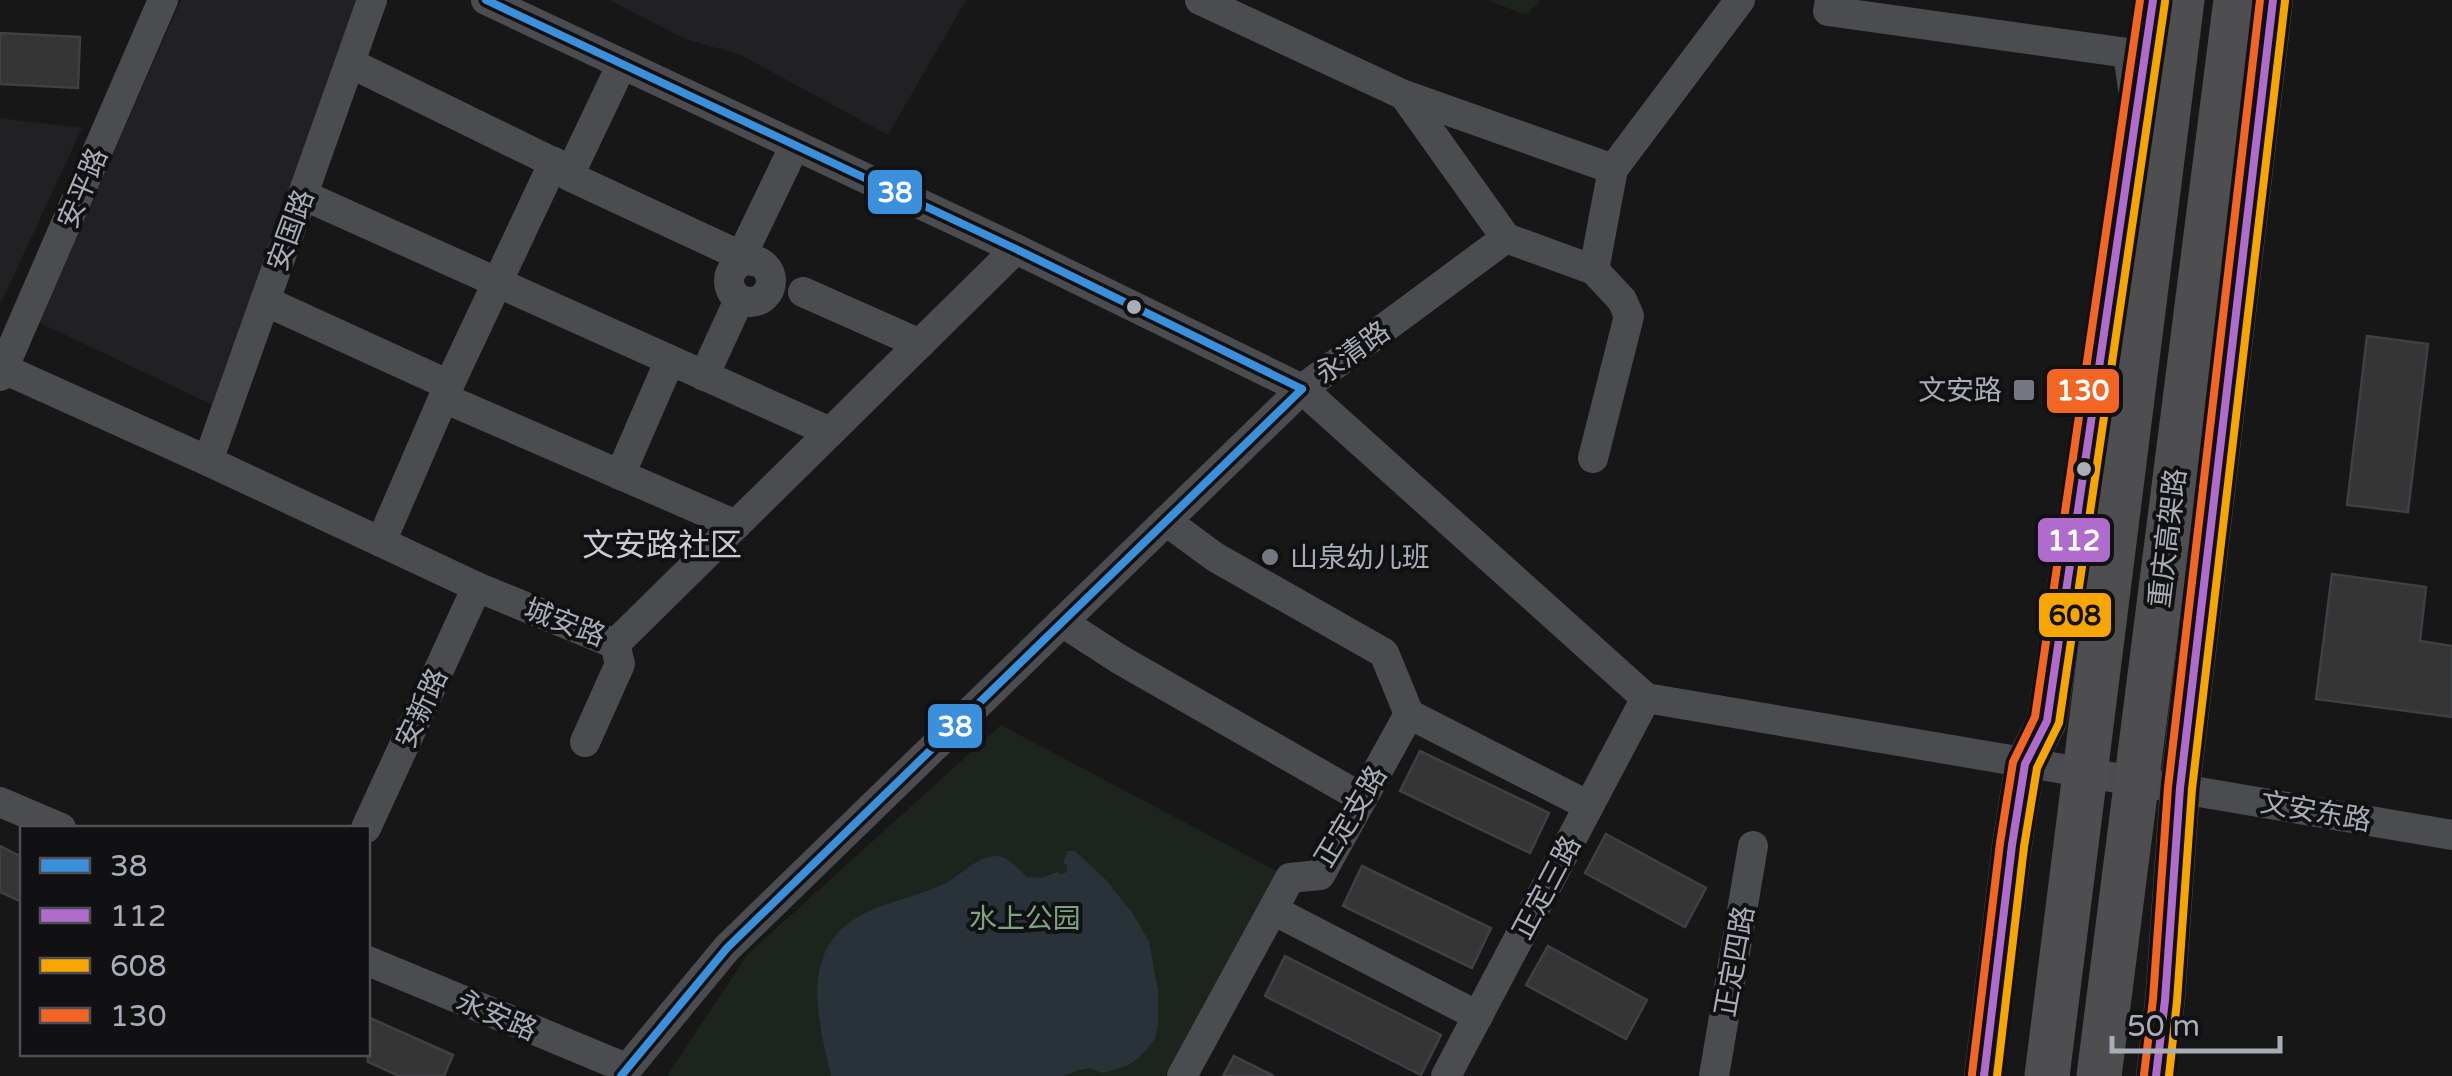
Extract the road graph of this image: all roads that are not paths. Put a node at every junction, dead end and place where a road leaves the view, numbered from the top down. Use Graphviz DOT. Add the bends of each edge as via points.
graph roads {
  1 [pos="163,0"];
  2 [pos="372,0"];
  3 [pos="486,0"];
  4 [pos="1200,0"];
  5 [pos="1740,0"];
  6 [pos="1830,0"];
  7 [pos="2153,0"];
  8 [pos="2182,0"];
  9 [pos="2236,0"];
  10 [pos="2272,0"];
  11 [pos="350,63"];
  12 [pos="622,64"];
  13 [pos="1404,95"];
  14 [pos="2136,112"];
  15 [pos="795,145"];
  16 [pos="562,166"];
  17 [pos="1613,168"];
  18 [pos="303,195"];
  19 [pos="2156,211"];
  20 [pos="2208,225"];
  21 [pos="1506,238"];
  22 [pos="1016,250"];
  23 [pos="747,258"];
  24 [pos="1594,270"];
  25 [pos="497,282"];
  26 [pos="803,292"];
  27 [pos="265,300"];
  28 [pos="920,344"];
  29 [pos="670,360"];
  30 [pos="2,372"];
  31 [pos="704,376"];
  32 [pos="1302,389"];
  33 [pos="447,391"];
  34 [pos="830,432"];
  35 [pos="1593,458"];
  36 [pos="208,461"];
  37 [pos="620,474"];
  38 [pos="1166,521"];
  39 [pos="736,525"];
  40 [pos="381,542"];
  41 [pos="477,587"];
  42 [pos="1062,622"];
  43 [pos="615,644"];
  44 [pos="1646,698"];
  45 [pos="1409,714"];
  46 [pos="585,742"];
  47 [pos="2025,764"];
  48 [pos="2180,788"];
  49 [pos="1362,798"];
  50 [pos="0,802"];
  51 [pos="1589,806"];
  52 [pos="56,826"];
  53 [pos="367,826"];
  54 [pos="2452,835"];
  55 [pos="1753,846"];
  56 [pos="1273,910"];
  57 [pos="370,962"];
  58 [pos="1478,1016"];
  59 [pos="624,1072"];
  60 [pos="1182,1076"];
  61 [pos="1446,1076"];
  62 [pos="1714,1076"];
  63 [pos="1984,1076"];
  64 [pos="2016,1076"];
  65 [pos="2047,1076"];
  66 [pos="2098,1076"];
  67 [pos="2124,1076"];
  68 [pos="2156,1076"];
  1 -- 30 [label="street, 安平路"];
  2 -- 11 [label="street, 安国路"];
  3 -- 12 [label="street"];
  4 -- 13 [label="street"];
  5 -- 17 [label="street"];
  6 -- 14 [label="street" via="1828,11 2128,54"];
  7 -- 14 [label="main road"];
  8 -- 19 [label="highway, 重庆高架路, bridge"];
  9 -- 20 [label="highway, 重庆高架路, bridge"];
  10 -- 48 [label="main road"];
  11 -- 16 [label="street"];
  11 -- 18 [label="street, 安国路"];
  12 -- 15 [label="street"];
  12 -- 16 [label="street"];
  13 -- 17 [label="street"];
  13 -- 21 [label="street"];
  14 -- 47 [label="main road" via="2046,721"];
  15 -- 22 [label="street"];
  15 -- 23 [label="street"];
  16 -- 23 [label="street" via="569,176"];
  16 -- 25 [label="street"];
  17 -- 24 [label="street"];
  18 -- 25 [label="street"];
  18 -- 27 [label="street, 安国路"];
  19 -- 64 [label="highway, bridge" via="2108,426"];
  19 -- 65 [label="highway, 重庆高架路, bridge"];
  20 -- 66 [label="highway, 重庆高架路, bridge"];
  20 -- 67 [label="highway, bridge" via="2202,448"];
  21 -- 24 [label="street"];
  21 -- 32 [label="street, 永清路"];
  22 -- 28 [label="street, 城安路"];
  22 -- 32 [label="street"];
  23 -- 31 [label="street" via="764,266 771,284 760,300 739,300"];
  24 -- 35 [label="street" via="1629,316"];
  25 -- 29 [label="street"];
  25 -- 33 [label="street"];
  26 -- 28 [label="street"];
  27 -- 33 [label="street"];
  27 -- 36 [label="street, 安国路"];
  28 -- 34 [label="street, 城安路"];
  29 -- 31 [label="street"];
  29 -- 37 [label="street"];
  30 -- 36 [label="street, 城安路"];
  31 -- 34 [label="street"];
  32 -- 38 [label="street, 永清路"];
  32 -- 44 [label="street"];
  33 -- 37 [label="street"];
  33 -- 40 [label="street"];
  34 -- 39 [label="street, 城安路"];
  36 -- 40 [label="street, 城安路"];
  37 -- 39 [label="street"];
  38 -- 42 [label="street, 永清路"];
  38 -- 45 [label="street" via="1215,558 1384,653"];
  39 -- 43 [label="street, 城安路"];
  40 -- 41 [label="street, 城安路"];
  41 -- 43 [label="street, 城安路"];
  41 -- 53 [label="street, 安新路"];
  42 -- 49 [label="street"];
  42 -- 59 [label="street, 永清路" via="727,948"];
  43 -- 46 [label="street" via="620,664"];
  44 -- 47 [label="street"];
  44 -- 51 [label="street, 正定三路"];
  45 -- 49 [label="street, 正定支路"];
  45 -- 51 [label="street"];
  47 -- 48 [label="street"];
  47 -- 63 [label="main road"];
  48 -- 54 [label="street, 文安东路"];
  48 -- 68 [label="main road"];
  49 -- 56 [label="street, 正定支路" via="1320,875 1290,878"];
  50 -- 52 [label="street"];
  51 -- 58 [label="street, 正定三路"];
  55 -- 62 [label="street, 正定四路"];
  56 -- 58 [label="street"];
  56 -- 60 [label="street, 正定支路"];
  57 -- 59 [label="street, 永安路"];
  58 -- 61 [label="street, 正定三路"];
}
